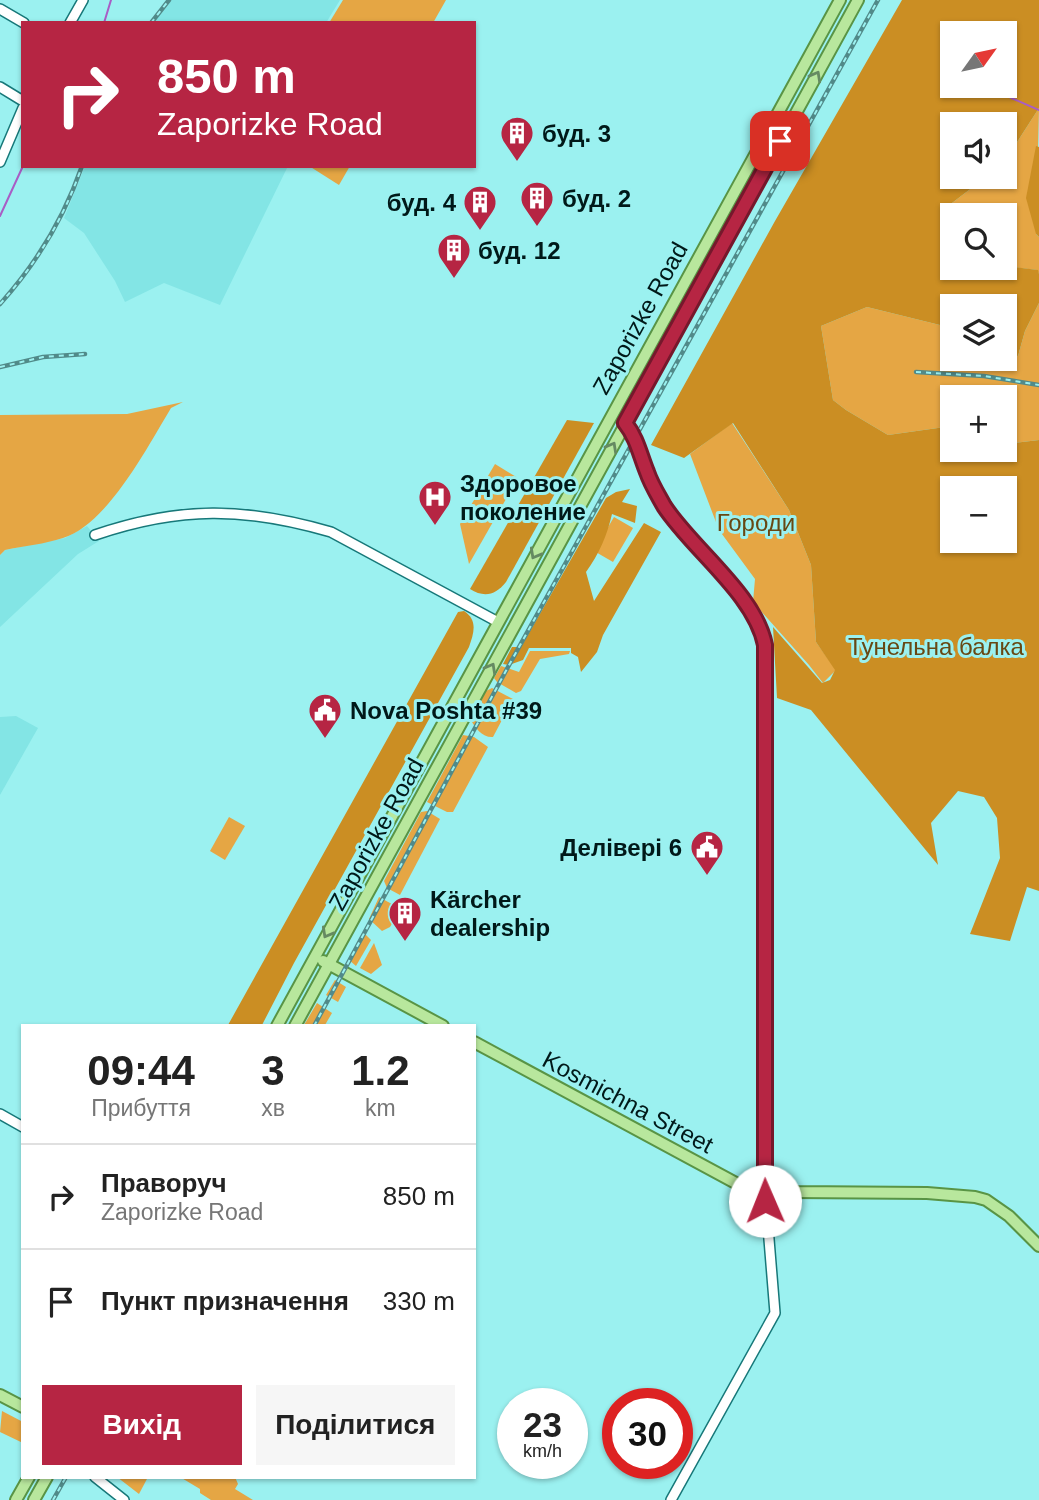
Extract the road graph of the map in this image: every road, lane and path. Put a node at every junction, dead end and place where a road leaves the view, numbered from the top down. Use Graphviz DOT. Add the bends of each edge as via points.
graph roads {
  1 [pos="83,0"];
  2 [pos="840,0"];
  3 [pos="858,0"];
  4 [pos="0,9"];
  5 [pos="21,21"];
  6 [pos="71,21"];
  7 [pos="0,87"];
  8 [pos="21,100"];
  9 [pos="21,113"];
  10 [pos="0,162"];
  11 [pos="610,416"];
  12 [pos="625,423"];
  13 [pos="95,535"];
  14 [pos="498,622"];
  15 [pos="512,630"];
  16 [pos="314,957"];
  17 [pos="329,964"];
  18 [pos="277,1024"];
  19 [pos="296,1024"];
  20 [pos="439,1024"];
  21 [pos="476,1043"];
  22 [pos="0,1114"];
  23 [pos="21,1127"];
  24 [pos="765,1190"];
  25 [pos="1039,1247"];
  26 [pos="0,1395"];
  27 [pos="21,1406"];
  28 [pos="28,1479"];
  29 [pos="46,1479"];
  30 [pos="98,1479"];
  31 [pos="16,1500"];
  32 [pos="34,1500"];
  33 [pos="124,1500"];
  34 [pos="671,1500"];
  1 -- 6 [label="street"];
  2 -- 11 [label="main road, Zaporizke Road"];
  12 -- 3 [label="main road, Zaporizke Road, one-way"];
  4 -- 5 [label="street"];
  7 -- 8 [label="street"];
  9 -- 10 [label="street"];
  11 -- 12 [label="main road"];
  11 -- 14 [label="main road, Zaporizke Road, one-way"];
  15 -- 12 [label="main road, Zaporizke Road, one-way"];
  12 -- 24 [label="street" via="664,505 749,609 765,645"];
  13 -- 14 [label="street" via="132,522 196,512 244,513 297,522 331,532"];
  14 -- 15 [label="main road"];
  14 -- 16 [label="main road, Zaporizke Road, one-way"];
  17 -- 15 [label="main road, Zaporizke Road, one-way"];
  16 -- 17 [label="main road"];
  16 -- 18 [label="main road, Zaporizke Road"];
  17 -- 19 [label="main road, Zaporizke Road"];
  17 -- 20 [label="main road"];
  21 -- 24 [label="main road, Kosmichna Street" via="736,1184"];
  22 -- 23 [label="street"];
  24 -- 25 [label="main road, Kosmichna Street" via="975,1197 1009,1216"];
  24 -- 34 [label="street" via="775,1313"];
  26 -- 27 [label="main road"];
  28 -- 31 [label="main road"];
  29 -- 32 [label="main road"];
  30 -- 33 [label="street"];
}
